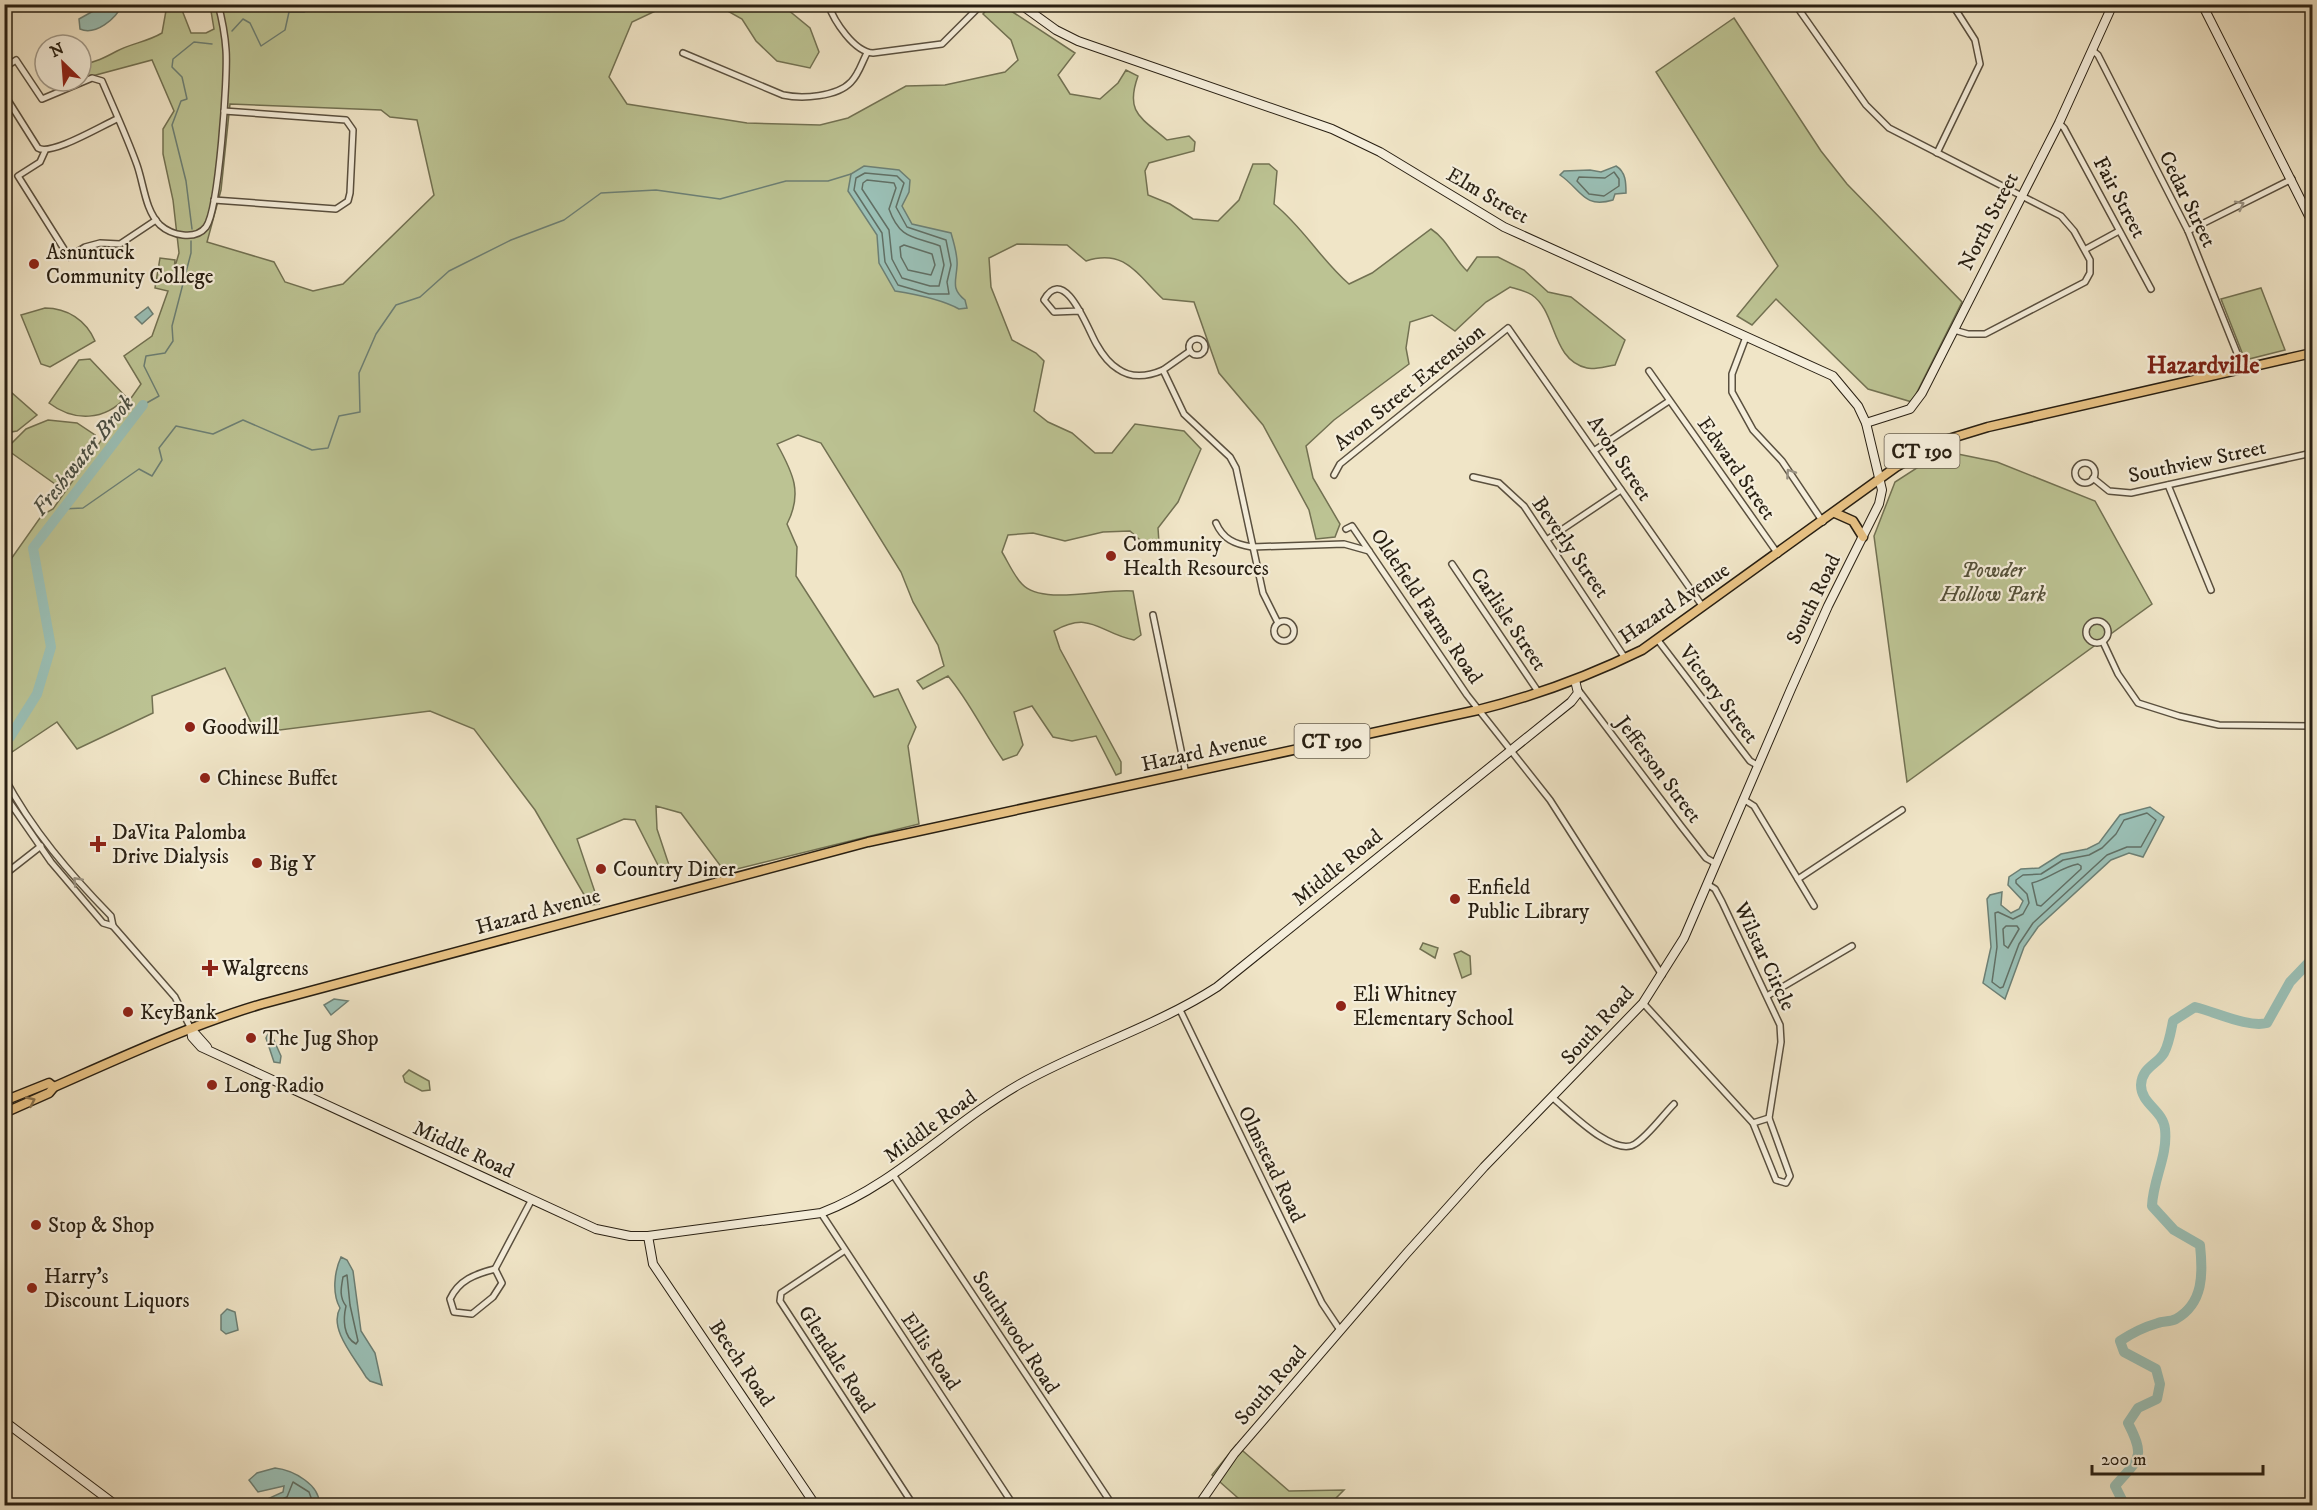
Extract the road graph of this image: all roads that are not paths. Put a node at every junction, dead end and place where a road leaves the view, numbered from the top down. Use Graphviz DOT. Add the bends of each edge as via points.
graph roads {
  1 [pos="218,4"];
  2 [pos="828,4"];
  3 [pos="982,4"];
  4 [pos="1020,4"];
  5 [pos="1795,4"];
  6 [pos="1952,4"];
  7 [pos="2113,4"];
  8 [pos="2202,4"];
  9 [pos="2092,50"];
  10 [pos="683,53"];
  11 [pos="867,53"];
  12 [pos="4,68"];
  13 [pos="4,94"];
  14 [pos="224,111"];
  15 [pos="117,119"];
  16 [pos="2059,123"];
  17 [pos="45,151"];
  18 [pos="1937,153"];
  19 [pos="2292,179"];
  20 [pos="2022,194"];
  21 [pos="214,200"];
  22 [pos="156,220"];
  23 [pos="2313,222"];
  24 [pos="2119,231"];
  25 [pos="2188,231"];
  26 [pos="2086,249"];
  27 [pos="2151,289"];
  28 [pos="1080,311"];
  29 [pos="1508,328"];
  30 [pos="1954,330"];
  31 [pos="1746,337"];
  32 [pos="1190,351"];
  33 [pos="2313,353"];
  34 [pos="2243,368"];
  35 [pos="1163,370"];
  36 [pos="1649,371"];
  37 [pos="1669,400"];
  38 [pos="1866,423"];
  39 [pos="1595,450"];
  40 [pos="2313,453"];
  41 [pos="1334,475"];
  42 [pos="1473,477"];
  43 [pos="2093,478"];
  44 [pos="1879,480"];
  45 [pos="2169,485"];
  46 [pos="1621,490"];
  47 [pos="1835,513"];
  48 [pos="1823,522"];
  49 [pos="1216,523"];
  50 [pos="1346,529"];
  51 [pos="1863,537"];
  52 [pos="1548,539"];
  53 [pos="1252,547"];
  54 [pos="1369,551"];
  55 [pos="1778,554"];
  56 [pos="1452,564"];
  57 [pos="2211,590"];
  58 [pos="1703,608"];
  59 [pos="1153,615"];
  60 [pos="1278,623"];
  61 [pos="1658,639"];
  62 [pos="2103,642"];
  63 [pos="1625,658"];
  64 [pos="1575,680"];
  65 [pos="1578,691"];
  66 [pos="1539,693"];
  67 [pos="1478,710"];
  68 [pos="2313,726"];
  69 [pos="1512,750"];
  70 [pos="1757,765"];
  71 [pos="1186,774"];
  72 [pos="4,777"];
  73 [pos="4,794"];
  74 [pos="1743,799"];
  75 [pos="1902,810"];
  76 [pos="46,843"];
  77 [pos="40,847"];
  78 [pos="1715,863"];
  79 [pos="4,875"];
  80 [pos="1798,879"];
  81 [pos="1707,884"];
  82 [pos="1814,906"];
  83 [pos="113,926"];
  84 [pos="1852,946"];
  85 [pos="1662,975"];
  86 [pos="1767,996"];
  87 [pos="1643,1003"];
  88 [pos="1180,1010"];
  89 [pos="191,1029"];
  90 [pos="54,1087"];
  91 [pos="1553,1098"];
  92 [pos="4,1101"];
  93 [pos="1674,1104"];
  94 [pos="4,1113"];
  95 [pos="1769,1118"];
  96 [pos="1754,1123"];
  97 [pos="894,1176"];
  98 [pos="531,1201"];
  99 [pos="821,1213"];
  100 [pos="648,1236"];
  101 [pos="844,1251"];
  102 [pos="495,1269"];
  103 [pos="1340,1330"];
  104 [pos="4,1421"];
  105 [pos="117,1506"];
  106 [pos="816,1506"];
  107 [pos="914,1506"];
  108 [pos="1014,1506"];
  109 [pos="1113,1506"];
  110 [pos="1198,1506"];
  1 -- 14 [label="street" via="226,50"];
  2 -- 11 [label="street" via="836,20"];
  3 -- 11 [label="street" via="942,44"];
  4 -- 31 [label="street, Elm Street" via="1078,41 1332,129 1380,152 1504,227"];
  5 -- 18 [label="street" via="1877,118 1903,137"];
  6 -- 18 [label="street" via="1975,40 1980,64"];
  7 -- 9 [label="street, North Street"];
  8 -- 19 [label="street"];
  9 -- 16 [label="street, North Street"];
  9 -- 25 [label="street, Cedar Street"];
  10 -- 11 [label="street" via="783,96 801,97 844,87 853,80"];
  12 -- 15 [label="street" via="16,60 42,99 92,78 99,79"];
  13 -- 17 [label="street" via="38,148"];
  14 -- 21 [label="street"];
  14 -- 21 [label="street" via="346,120 353,130 350,193 348,201 336,209"];
  15 -- 17 [label="street"];
  15 -- 22 [label="street"];
  16 -- 20 [label="street, North Street"];
  16 -- 24 [label="street, Fair Street"];
  17 -- 22 [label="street" via="40,162 18,176 69,257 100,243 120,244"];
  18 -- 20 [label="street"];
  19 -- 23 [label="street"];
  25 -- 19 [label="street, one-way"];
  20 -- 26 [label="street" via="2061,216"];
  20 -- 30 [label="street, North Street"];
  21 -- 22 [label="street" via="206,226 193,234 167,230"];
  24 -- 26 [label="street"];
  24 -- 27 [label="street, Fair Street"];
  25 -- 34 [label="street, Cedar Street"];
  26 -- 30 [label="street" via="2090,273 2081,285 1985,334"];
  28 -- 28 [label="street" via="1074,299 1063,291 1047,293 1044,300 1054,312"];
  28 -- 35 [label="street" via="1096,345 1119,370 1149,375"];
  29 -- 39 [label="street, Avon Street"];
  29 -- 41 [label="street, Avon Street Extension" via="1340,464"];
  30 -- 38 [label="street, North Street" via="1916,403 1898,414"];
  31 -- 38 [label="street, Elm Street" via="1833,376 1853,398"];
  48 -- 31 [label="street, one-way" via="1782,461 1753,430 1732,393 1732,374"];
  32 -- 35 [label="street"];
  33 -- 34 [label="main road, Hazard Avenue / CT 190"];
  34 -- 44 [label="main road, Hazard Avenue / CT 190" via="1963,434 1925,450"];
  35 -- 53 [label="street" via="1184,414 1236,468"];
  36 -- 37 [label="street, Edward Street"];
  37 -- 39 [label="street"];
  37 -- 55 [label="street, Edward Street"];
  38 -- 44 [label="street, Elm Street"];
  39 -- 46 [label="street, Avon Street"];
  40 -- 45 [label="street, Southview Street"];
  42 -- 52 [label="street, Beverly Street" via="1504,487"];
  43 -- 45 [label="street, Southview Street" via="2109,491 2122,494"];
  44 -- 47 [label="main road, Hazard Avenue / CT 190"];
  44 -- 51 [label="street, South Road" via="1879,504"];
  45 -- 57 [label="street"];
  46 -- 52 [label="street"];
  46 -- 58 [label="street, Avon Street"];
  47 -- 48 [label="main road, Hazard Avenue / CT 190"];
  47 -- 51 [label="main road" via="1853,521"];
  48 -- 55 [label="main road, Hazard Avenue / CT 190"];
  49 -- 53 [label="street" via="1232,542"];
  50 -- 54 [label="street, Oldefield Farms Road" via="1352,526"];
  51 -- 70 [label="street, South Road"];
  52 -- 63 [label="street, Beverly Street"];
  53 -- 54 [label="street" via="1344,544"];
  53 -- 60 [label="street" via="1263,593"];
  54 -- 67 [label="street, Oldefield Farms Road"];
  55 -- 58 [label="main road, Hazard Avenue / CT 190"];
  56 -- 66 [label="street, Carlisle Street"];
  58 -- 61 [label="main road, Hazard Avenue / CT 190"];
  59 -- 71 [label="street"];
  61 -- 63 [label="main road, Hazard Avenue / CT 190"];
  61 -- 70 [label="street, Victory Street" via="1750,761"];
  62 -- 62 [label="street" via="2108,629 2093,622 2087,630 2088,637 2092,642"];
  62 -- 68 [label="street" via="2138,703 2219,725"];
  63 -- 64 [label="main road, Hazard Avenue / CT 190"];
  64 -- 65 [label="street"];
  64 -- 66 [label="main road, Hazard Avenue / CT 190"];
  65 -- 69 [label="street, Middle Road" via="1571,702"];
  65 -- 78 [label="street, Jefferson Street" via="1706,858"];
  66 -- 67 [label="main road, Hazard Avenue / CT 190"];
  67 -- 69 [label="street, Oldefield Farms Road"];
  67 -- 71 [label="main road, Hazard Avenue / CT 190"];
  69 -- 85 [label="street, Oldefield Farms Road" via="1556,809"];
  69 -- 88 [label="street, Middle Road" via="1225,981"];
  70 -- 74 [label="street, South Road"];
  71 -- 89 [label="main road, Hazard Avenue / CT 190" via="791,861 253,1007"];
  72 -- 76 [label="street"];
  73 -- 77 [label="street"];
  74 -- 78 [label="street, South Road"];
  74 -- 80 [label="street" via="1754,806"];
  75 -- 80 [label="street"];
  76 -- 77 [label="street"];
  83 -- 76 [label="street, one-way" via="111,916"];
  77 -- 79 [label="street"];
  77 -- 83 [label="street" via="103,923"];
  78 -- 81 [label="street, South Road"];
  80 -- 82 [label="street"];
  81 -- 85 [label="street, South Road" via="1684,938"];
  81 -- 86 [label="street, Wilstar Circle" via="1715,889"];
  83 -- 89 [label="street" via="175,997"];
  84 -- 86 [label="street"];
  85 -- 87 [label="street, South Road"];
  86 -- 95 [label="street, Wilstar Circle" via="1780,1025 1781,1042"];
  87 -- 91 [label="street, South Road"];
  87 -- 96 [label="street, Wilstar Circle"];
  88 -- 97 [label="street, Middle Road" via="1019,1084"];
  88 -- 103 [label="street, Olmstead Road" via="1322,1303"];
  89 -- 90 [label="main road, Hazard Avenue / CT 190"];
  89 -- 98 [label="street, Middle Road" via="207,1047"];
  90 -- 92 [label="main road, Hazard Avenue / CT 190" via="49,1083"];
  94 -- 90 [label="main road, Hazard Avenue / CT 190, one-way" via="49,1093"];
  91 -- 93 [label="street" via="1595,1133 1622,1147 1634,1145"];
  91 -- 103 [label="street, South Road" via="1484,1167"];
  95 -- 96 [label="street"];
  95 -- 96 [label="street, Wilstar Circle" via="1790,1176 1786,1183 1776,1180"];
  97 -- 99 [label="street, Middle Road"];
  97 -- 109 [label="street, Southwood Road"];
  98 -- 100 [label="street, Middle Road" via="596,1229"];
  98 -- 102 [label="street"];
  99 -- 100 [label="street, Middle Road"];
  99 -- 101 [label="street, Ellis Road"];
  100 -- 106 [label="street, Beech Road" via="653,1264"];
  101 -- 107 [label="street, Glendale Road" via="781,1293 780,1301"];
  101 -- 108 [label="street, Ellis Road"];
  102 -- 102 [label="street" via="459,1285 450,1299 454,1312 472,1314 493,1297 502,1283"];
  103 -- 110 [label="street, South Road" via="1234,1454"];
  104 -- 105 [label="street"];
}
